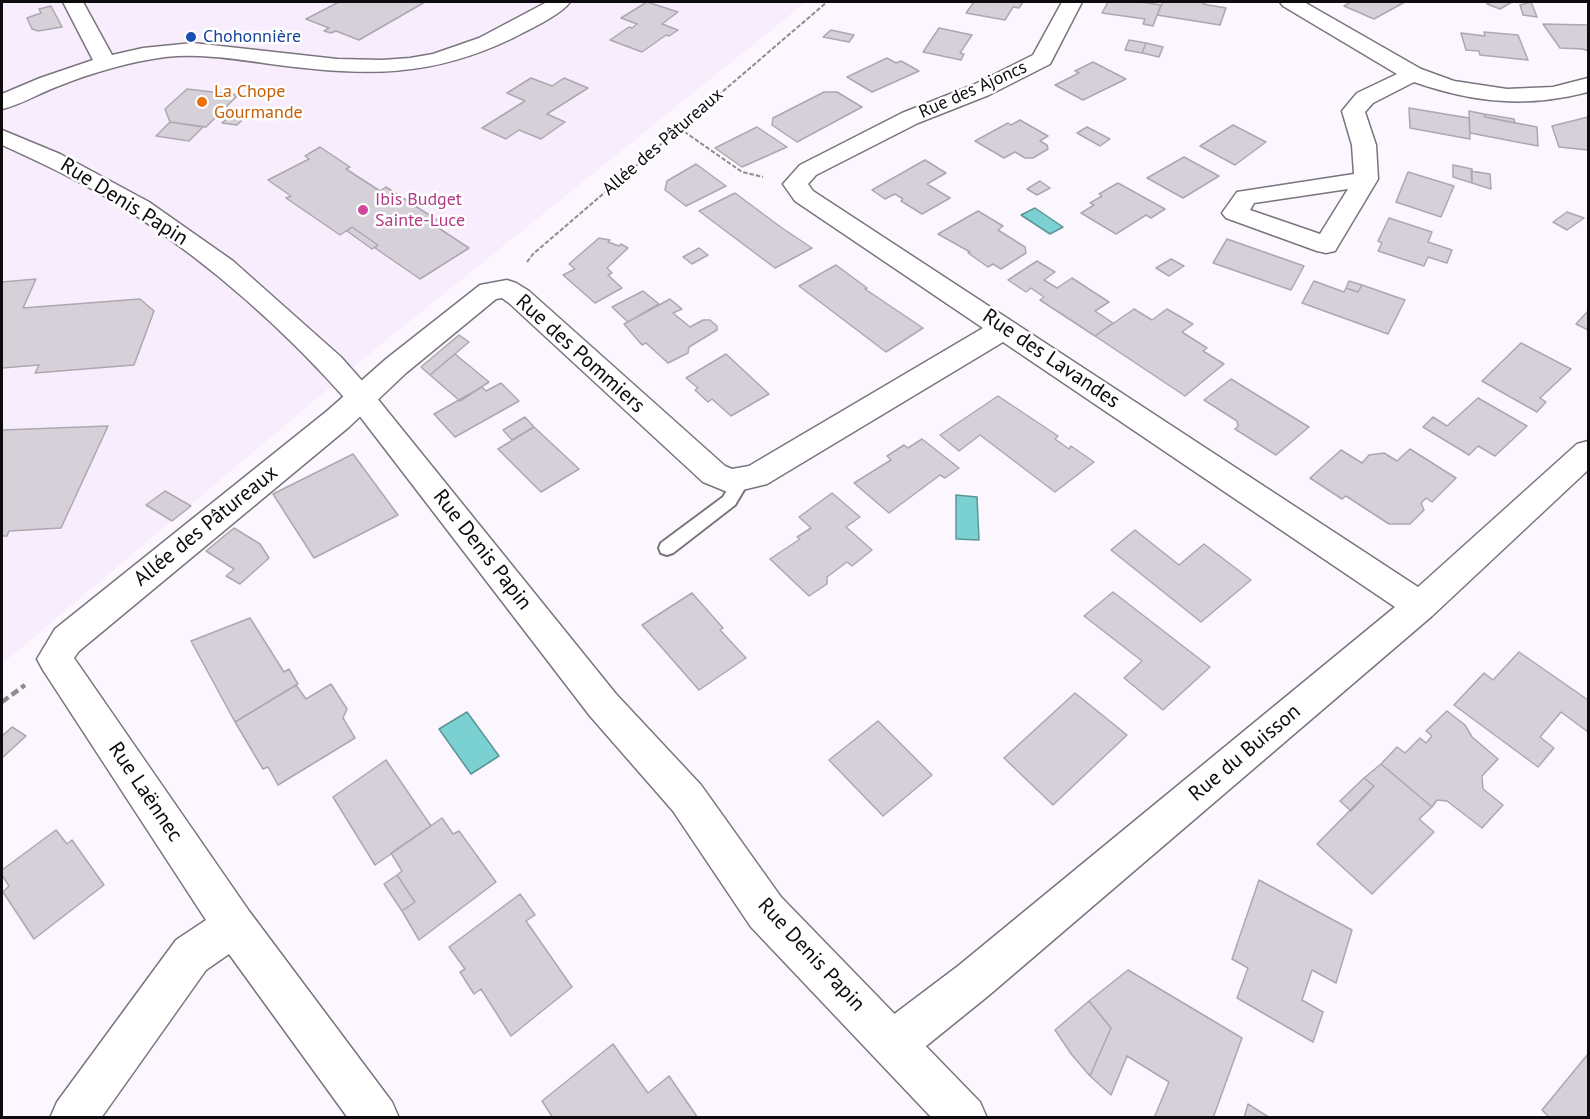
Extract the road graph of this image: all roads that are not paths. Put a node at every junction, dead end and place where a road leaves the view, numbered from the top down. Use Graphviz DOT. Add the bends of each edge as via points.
graph roads {
  1 [pos="73,2"];
  2 [pos="560,2"];
  3 [pos="1072,2"];
  4 [pos="1290,2"];
  5 [pos="105,62"];
  6 [pos="1413,74"];
  7 [pos="1588,85"];
  8 [pos="2,102"];
  9 [pos="2,137"];
  10 [pos="1366,179"];
  11 [pos="795,184"];
  12 [pos="1005,328"];
  13 [pos="362,399"];
  14 [pos="1588,452"];
  15 [pos="742,478"];
  16 [pos="667,548"];
  17 [pos="1420,606"];
  18 [pos="55,658"];
  19 [pos="234,926"];
  20 [pos="894,1043"];
  21 [pos="73,1118"];
  22 [pos="376,1118"];
  23 [pos="964,1118"];
  1 -- 5 [label="street"];
  2 -- 5 [label="street" via="489,43 430,62 352,66 194,49"];
  3 -- 11 [label="street, Rue des Ajoncs" via="1042,59 981,90 910,118 808,170"];
  4 -- 6 [label="street"];
  5 -- 8 [label="street" via="46,81"];
  6 -- 7 [label="street" via="1450,87 1508,96 1554,94"];
  6 -- 10 [label="street" via="1365,98 1353,111 1364,145"];
  9 -- 13 [label="street, Rue Denis Papin" via="140,207 224,267 331,364"];
  10 -- 10 [label="street" via="1326,245 1235,213 1246,196"];
  11 -- 12 [label="street, Rue des Lavandes" via="804,196"];
  12 -- 15 [label="street, Rue des Pommiers" via="756,476"];
  12 -- 17 [label="street, Rue des Lavandes"];
  13 -- 15 [label="street, Rue des Pommiers" via="396,366 489,291 507,289 714,474 730,481"];
  13 -- 18 [label="street, Allée des Pâtureaux" via="67,640"];
  13 -- 20 [label="street, Rue Denis Papin" via="603,705 687,798 766,912"];
  14 -- 17 [label="street, Rue du Buisson"];
  15 -- 16 [label="lane" via="729,501"];
  17 -- 20 [label="street, Rue du Buisson"];
  18 -- 19 [label="street, Rue Laënnec"];
  19 -- 21 [label="street" via="191,955"];
  19 -- 22 [label="street, Rue Laënnec"];
  20 -- 23 [label="street, Rue Denis Papin"];
}
